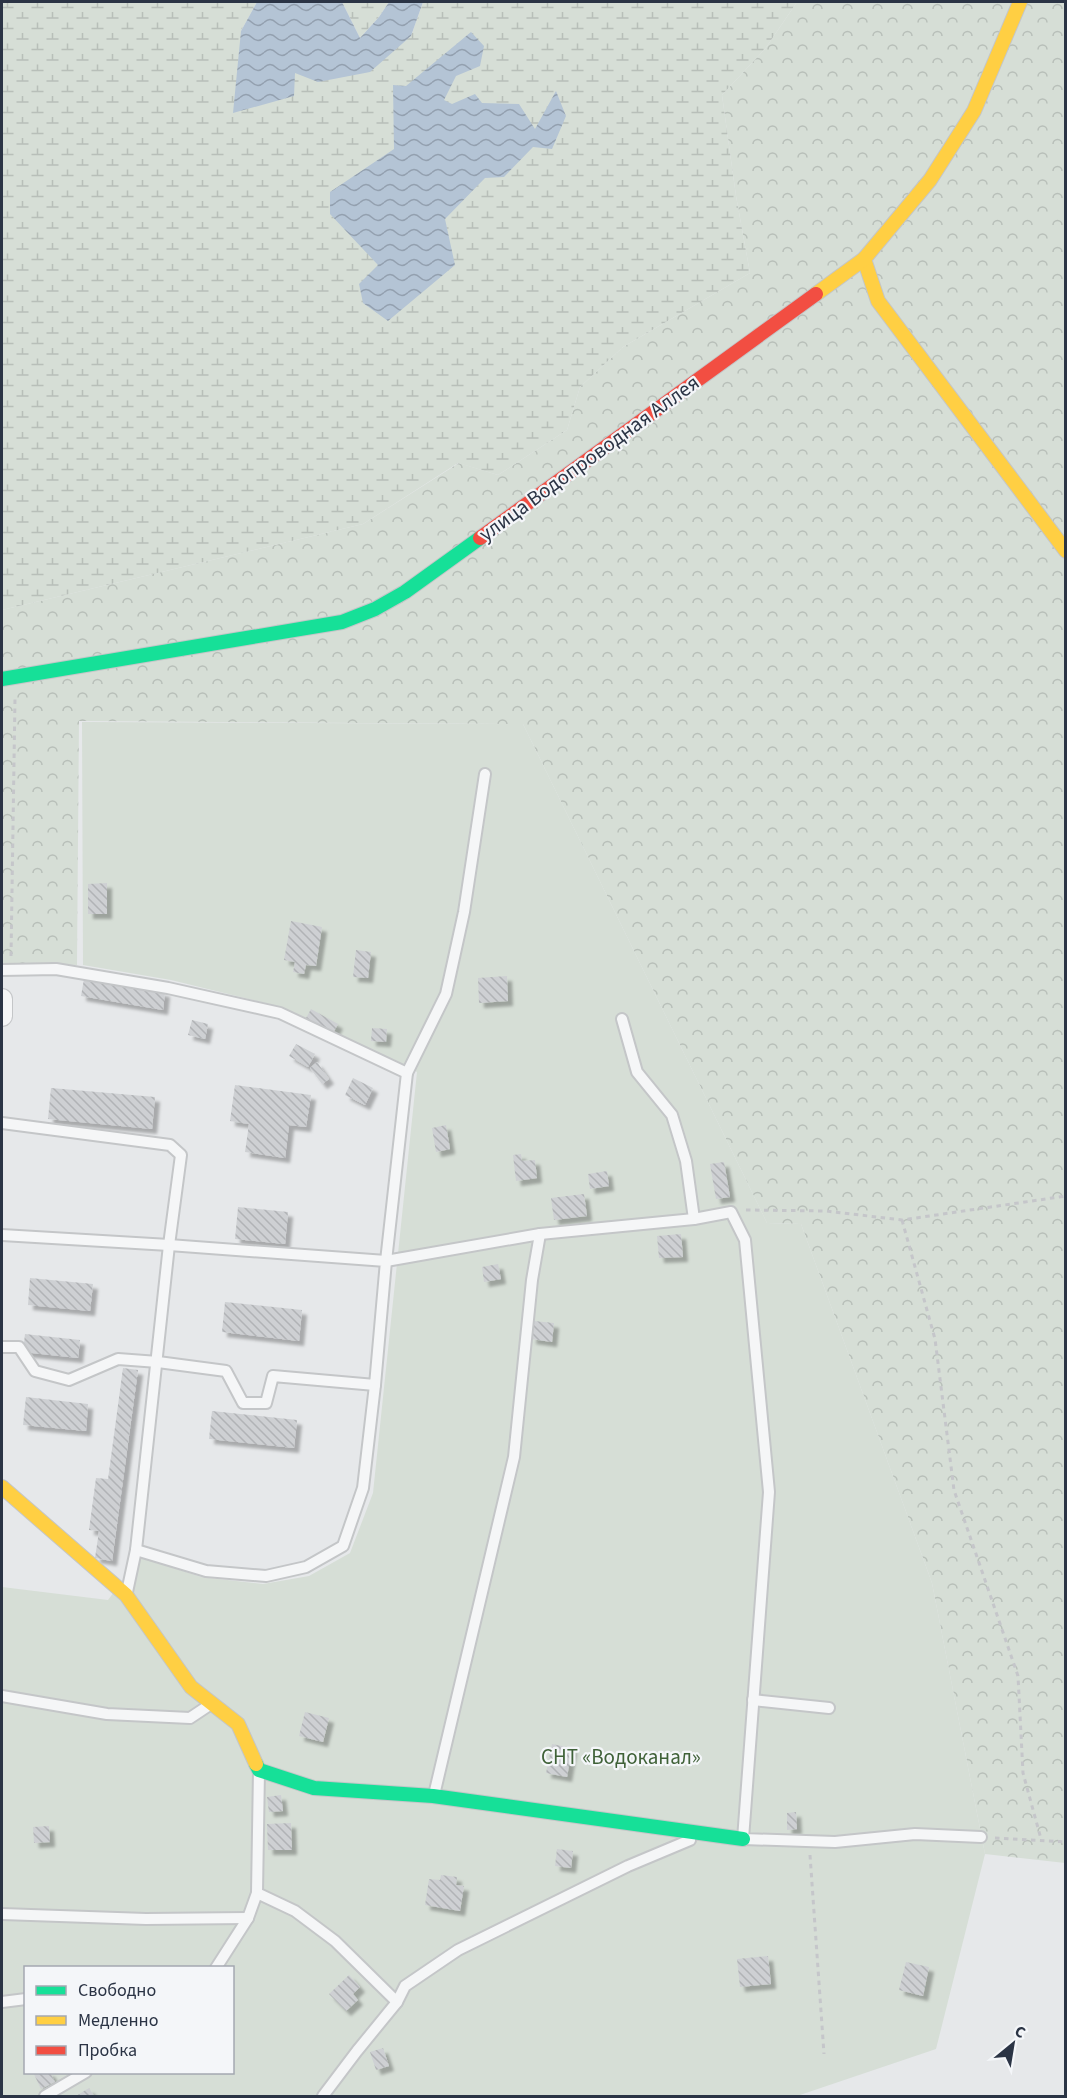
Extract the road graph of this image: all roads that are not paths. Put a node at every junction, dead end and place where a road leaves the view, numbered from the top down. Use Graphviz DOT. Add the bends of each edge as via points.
graph roads {
  1 [pos="1020,2"];
  2 [pos="864,259"];
  3 [pos="1065,551"];
  4 [pos="9,678"];
  5 [pos="485,774"];
  6 [pos="6,970"];
  7 [pos="2,999"];
  8 [pos="2,1016"];
  9 [pos="622,1019"];
  10 [pos="407,1073"];
  11 [pos="2,1123"];
  12 [pos="694,1219"];
  13 [pos="540,1234"];
  14 [pos="2,1235"];
  15 [pos="169,1245"];
  16 [pos="386,1261"];
  17 [pos="2,1347"];
  18 [pos="158,1362"];
  19 [pos="375,1385"];
  20 [pos="2,1486"];
  21 [pos="136,1550"];
  22 [pos="126,1595"];
  23 [pos="2,1696"];
  24 [pos="753,1700"];
  25 [pos="211,1704"];
  26 [pos="829,1708"];
  27 [pos="259,1770"];
  28 [pos="433,1796"];
  29 [pos="706,1833"];
  30 [pos="981,1837"];
  31 [pos="743,1839"];
  32 [pos="257,1893"];
  33 [pos="2,1914"];
  34 [pos="248,1918"];
  35 [pos="217,1966"];
  36 [pos="24,1999"];
  37 [pos="2,2002"];
  38 [pos="397,2002"];
  39 [pos="84,2074"];
  40 [pos="45,2097"];
  41 [pos="323,2097"];
  1 -- 2 [label="street, улица Водопроводная Аллея" via="974,111 930,180"];
  2 -- 3 [label="street" via="878,301"];
  2 -- 4 [label="street, улица Водопроводная Аллея" via="405,592 375,609 342,622"];
  5 -- 10 [label="lane" via="464,912 446,994"];
  6 -- 10 [label="lane" via="56,969 280,1013"];
  7 -- 8 [label="street"];
  9 -- 12 [label="lane" via="637,1072 672,1115 686,1161"];
  10 -- 16 [label="lane"];
  11 -- 15 [label="lane" via="170,1145 181,1155"];
  12 -- 13 [label="lane"];
  12 -- 24 [label="lane" via="731,1212 745,1240 769,1492"];
  13 -- 16 [label="lane"];
  13 -- 28 [label="lane" via="514,1457"];
  14 -- 15 [label="lane"];
  15 -- 16 [label="lane"];
  15 -- 18 [label="lane"];
  16 -- 19 [label="lane"];
  17 -- 18 [label="lane" via="19,1347 35,1371 69,1380 118,1359"];
  18 -- 19 [label="lane" via="226,1371 243,1404 266,1403 273,1377"];
  18 -- 21 [label="lane"];
  19 -- 21 [label="lane" via="363,1488 343,1546 306,1567 266,1576 206,1571"];
  20 -- 22 [label="street"];
  21 -- 22 [label="lane"];
  22 -- 25 [label="street" via="191,1687"];
  23 -- 25 [label="lane" via="107,1714 190,1718"];
  24 -- 26 [label="lane"];
  24 -- 31 [label="lane"];
  25 -- 27 [label="street" via="237,1725"];
  27 -- 28 [label="street" via="314,1788"];
  27 -- 32 [label="lane"];
  28 -- 29 [label="street"];
  29 -- 31 [label="street"];
  29 -- 38 [label="lane" via="628,1866 458,1950 405,1986"];
  30 -- 31 [label="lane" via="915,1834 836,1842"];
  32 -- 34 [label="lane"];
  32 -- 38 [label="lane" via="295,1911 335,1941"];
  33 -- 34 [label="lane"];
  34 -- 35 [label="lane"];
  36 -- 37 [label="lane"];
  38 -- 41 [label="lane"];
  39 -- 40 [label="lane"];
}
